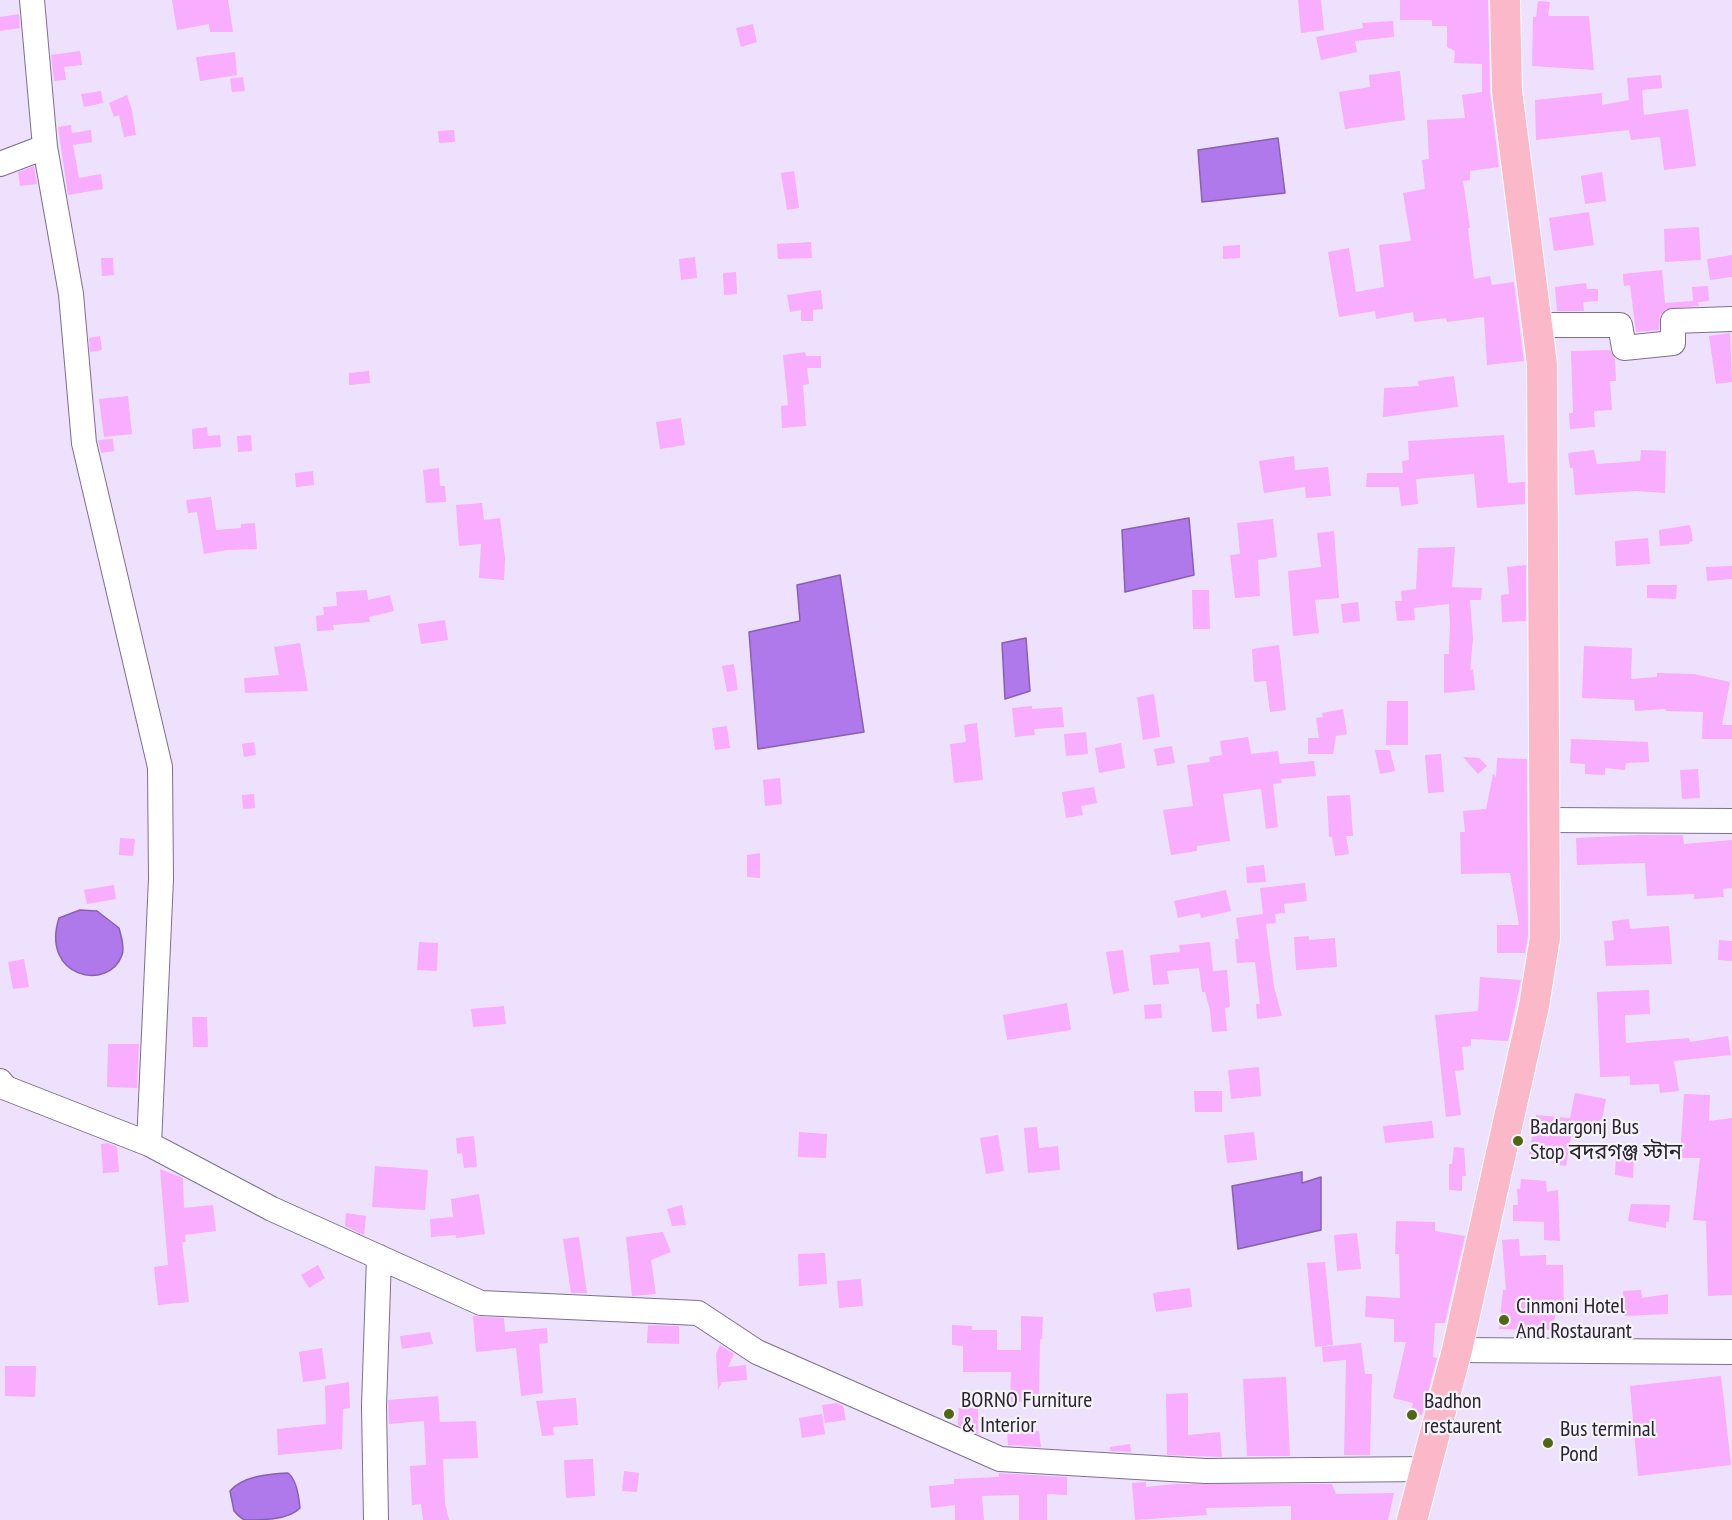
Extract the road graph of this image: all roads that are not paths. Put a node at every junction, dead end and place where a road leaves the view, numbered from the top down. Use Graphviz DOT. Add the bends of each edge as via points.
graph roads {
  1 [pos="32,0"];
  2 [pos="1505,0"];
  3 [pos="45,147"];
  4 [pos="0,164"];
  5 [pos="1732,319"];
  6 [pos="1538,325"];
  7 [pos="1546,820"];
  8 [pos="1732,821"];
  9 [pos="0,1081"];
  10 [pos="149,1144"];
  11 [pos="379,1257"];
  12 [pos="1457,1350"];
  13 [pos="1732,1353"];
  14 [pos="1427,1469"];
  15 [pos="376,1520"];
  16 [pos="1412,1520"];
  1 -- 3 [label="street"];
  2 -- 6 [label="main road" via="1507,91"];
  3 -- 4 [label="street"];
  3 -- 10 [label="street" via="71,294 84,443 160,767 161,879"];
  5 -- 6 [label="street" via="1674,321 1673,343 1624,348 1620,325"];
  6 -- 7 [label="main road" via="1542,364"];
  7 -- 8 [label="street"];
  7 -- 12 [label="main road" via="1545,937 1534,1006"];
  9 -- 10 [label="street" via="6,1088"];
  10 -- 11 [label="street" via="272,1209"];
  11 -- 14 [label="street" via="481,1303 698,1313 757,1352 1000,1459 1205,1470"];
  11 -- 15 [label="street" via="374,1406"];
  12 -- 13 [label="street"];
  12 -- 14 [label="main road"];
  14 -- 16 [label="main road"];
}
